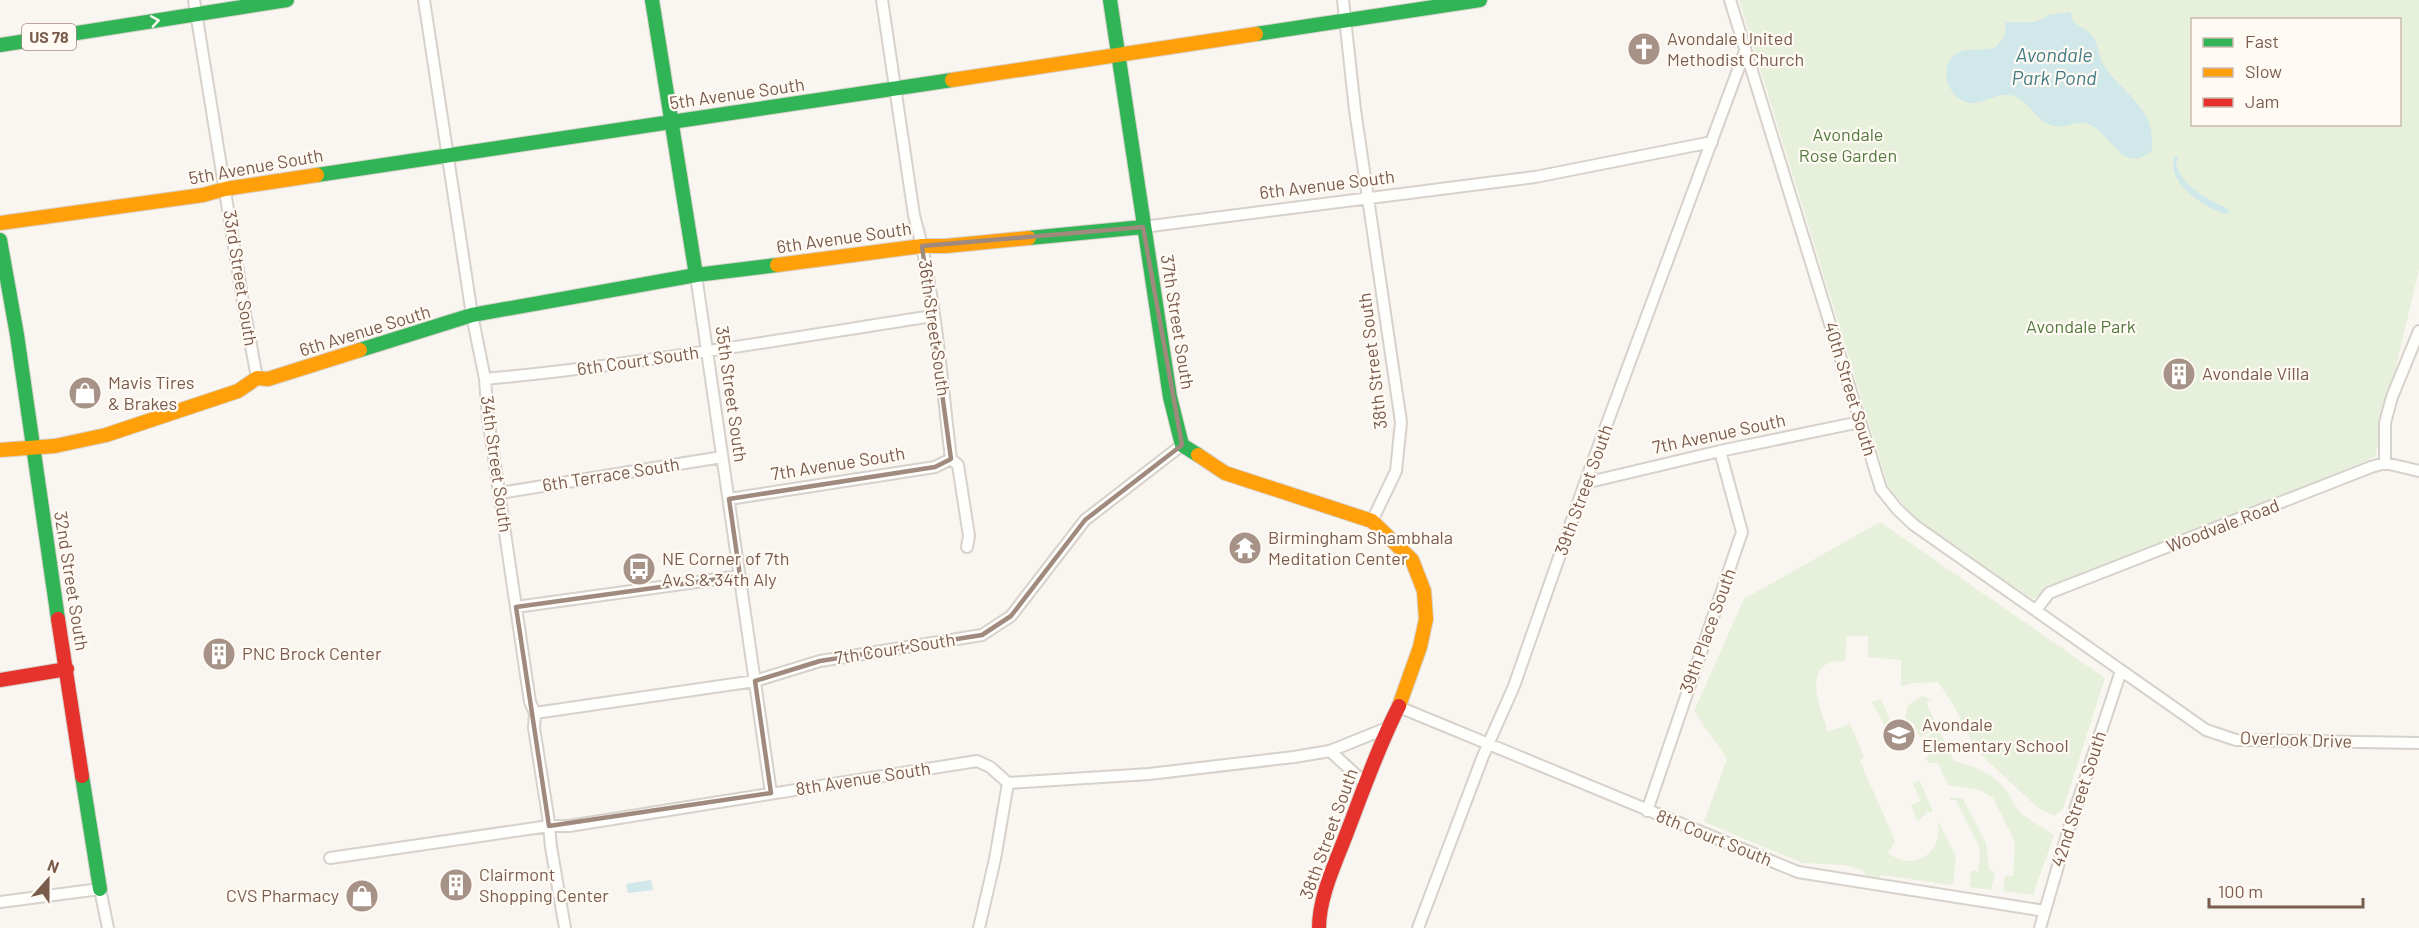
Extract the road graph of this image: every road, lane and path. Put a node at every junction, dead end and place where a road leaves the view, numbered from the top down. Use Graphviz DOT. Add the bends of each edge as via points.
graph roads {
  1 [pos="194,0"];
  2 [pos="287,0"];
  3 [pos="424,0"];
  4 [pos="652,0"];
  5 [pos="882,0"];
  6 [pos="1110,0"];
  7 [pos="1343,0"];
  8 [pos="1480,0"];
  9 [pos="1730,0"];
  10 [pos="196,14"];
  11 [pos="1346,21"];
  12 [pos="0,45"];
  13 [pos="1746,51"];
  14 [pos="1119,54"];
  15 [pos="894,89"];
  16 [pos="670,122"];
  17 [pos="1712,142"];
  18 [pos="448,154"];
  19 [pos="225,189"];
  20 [pos="1370,198"];
  21 [pos="0,223"];
  22 [pos="1143,227"];
  23 [pos="0,240"];
  24 [pos="922,246"];
  25 [pos="696,275"];
  26 [pos="472,315"];
  27 [pos="933,316"];
  28 [pos="2419,332"];
  29 [pos="707,352"];
  30 [pos="257,378"];
  31 [pos="485,379"];
  32 [pos="1860,422"];
  33 [pos="1182,445"];
  34 [pos="32,446"];
  35 [pos="0,450"];
  36 [pos="1720,451"];
  37 [pos="722,457"];
  38 [pos="951,459"];
  39 [pos="2385,463"];
  40 [pos="2419,471"];
  41 [pos="1585,483"];
  42 [pos="500,493"];
  43 [pos="729,499"];
  44 [pos="1372,521"];
  45 [pos="968,547"];
  46 [pos="740,576"];
  47 [pos="516,607"];
  48 [pos="2036,610"];
  49 [pos="66,669"];
  50 [pos="2121,671"];
  51 [pos="0,680"];
  52 [pos="755,681"];
  53 [pos="1399,707"];
  54 [pos="535,713"];
  55 [pos="1387,728"];
  56 [pos="2419,743"];
  57 [pos="1489,745"];
  58 [pos="1330,751"];
  59 [pos="1008,783"];
  60 [pos="1366,784"];
  61 [pos="771,793"];
  62 [pos="1647,810"];
  63 [pos="549,826"];
  64 [pos="330,858"];
  65 [pos="100,889"];
  66 [pos="0,902"];
  67 [pos="2045,910"];
  68 [pos="108,928"];
  69 [pos="565,928"];
  70 [pos="979,928"];
  71 [pos="1319,928"];
  72 [pos="1418,928"];
  73 [pos="2040,928"];
  1 -- 10 [label="street, 33rd Street South"];
  2 -- 10 [label="street, US 78"];
  3 -- 18 [label="street, 34th Street South"];
  4 -- 16 [label="street, 35th Street South"];
  5 -- 15 [label="street, 36th Street South"];
  6 -- 14 [label="street, 37th Street South"];
  7 -- 11 [label="street, 38th Street South"];
  8 -- 11 [label="street, 5th Avenue South"];
  9 -- 13 [label="street, 40th Street South"];
  12 -- 10 [label="street, US 78, one-way"];
  10 -- 19 [label="street, 33rd Street South"];
  11 -- 14 [label="street, 5th Avenue South"];
  11 -- 20 [label="street, 38th Street South" via="1355,110"];
  13 -- 17 [label="street, 39th Street South"];
  13 -- 32 [label="street, 40th Street South"];
  14 -- 15 [label="street, 5th Avenue South"];
  14 -- 22 [label="street, 37th Street South"];
  15 -- 16 [label="street, 5th Avenue South"];
  15 -- 24 [label="street, 36th Street South"];
  16 -- 18 [label="street, 5th Avenue South"];
  16 -- 25 [label="street, 35th Street South"];
  17 -- 20 [label="street, 6th Avenue South" via="1535,177"];
  17 -- 41 [label="street, 39th Street South"];
  18 -- 19 [label="street, 5th Avenue South"];
  18 -- 26 [label="street, 34th Street South"];
  19 -- 21 [label="street, 5th Avenue South"];
  19 -- 30 [label="street, 33rd Street South"];
  20 -- 22 [label="street, 6th Avenue South"];
  20 -- 44 [label="street, 38th Street South" via="1401,422 1396,471"];
  22 -- 24 [label="street, 6th Avenue South"];
  22 -- 33 [label="street, 37th Street South" via="1170,397"];
  23 -- 34 [label="street, 32nd Street South"];
  24 -- 25 [label="street, 6th Avenue South"];
  24 -- 27 [label="street, 36th Street South"];
  25 -- 26 [label="street, 6th Avenue South"];
  25 -- 29 [label="street, 35th Street South"];
  26 -- 30 [label="street, 6th Avenue South" via="268,379"];
  26 -- 31 [label="street, 34th Street South"];
  27 -- 29 [label="street, 6th Court South"];
  27 -- 38 [label="street, 36th Street South"];
  28 -- 39 [label="street" via="2385,423"];
  29 -- 31 [label="street, 6th Court South"];
  29 -- 37 [label="street, 35th Street South"];
  30 -- 34 [label="street, 6th Avenue South" via="238,391 106,435 55,446"];
  31 -- 42 [label="street, 34th Street South"];
  32 -- 36 [label="street, 7th Avenue South"];
  32 -- 48 [label="street, 40th Street South" via="1881,489 1898,509 1914,525"];
  33 -- 44 [label="street" via="1225,473"];
  33 -- 52 [label="street, 7th Court South" via="1085,520 1011,616 982,635 820,661"];
  34 -- 35 [label="street, 6th Avenue South"];
  34 -- 49 [label="street, 32nd Street South"];
  36 -- 41 [label="street, 7th Avenue South"];
  36 -- 62 [label="street, 39th Place South" via="1742,532"];
  37 -- 42 [label="street, 6th Terrace South"];
  37 -- 43 [label="street, 35th Street South"];
  38 -- 43 [label="street, 7th Avenue South" via="935,467"];
  38 -- 45 [label="street, 36th Street South" via="958,465"];
  39 -- 40 [label="street"];
  39 -- 48 [label="street, Woodvale Road" via="2049,593"];
  41 -- 57 [label="street, 39th Street South" via="1537,624"];
  42 -- 47 [label="street, 34th Street South"];
  43 -- 46 [label="street, 35th Street South"];
  44 -- 53 [label="street, 38th Street South" via="1412,560 1424,591 1426,619"];
  46 -- 47 [label="street"];
  46 -- 52 [label="street, 35th Street South"];
  47 -- 54 [label="street, 34th Street South"];
  48 -- 50 [label="street, 40th Street South"];
  49 -- 51 [label="street"];
  49 -- 65 [label="street, 32nd Street South"];
  50 -- 56 [label="street, Overlook Drive" via="2206,730 2236,740"];
  50 -- 67 [label="street, 42nd Street South"];
  52 -- 54 [label="street, 7th Court South"];
  52 -- 61 [label="street, 35th Street South"];
  53 -- 55 [label="street, 38th Street South"];
  53 -- 57 [label="street, 8th Court South"];
  54 -- 63 [label="street, 34th Street South"];
  55 -- 58 [label="street"];
  55 -- 60 [label="street, 38th Street South"];
  57 -- 62 [label="street, 8th Court South"];
  57 -- 72 [label="street, 39th Street South"];
  58 -- 59 [label="street" via="1149,774"];
  58 -- 60 [label="street"];
  59 -- 61 [label="street, 8th Avenue South" via="990,767 977,762"];
  59 -- 70 [label="street"];
  60 -- 71 [label="street, 38th Street South" via="1319,912"];
  61 -- 63 [label="street, 8th Avenue South"];
  62 -- 67 [label="street, 8th Court South" via="1808,875"];
  63 -- 64 [label="street, 8th Avenue South"];
  63 -- 69 [label="street, 34th Street South"];
  65 -- 66 [label="street"];
  65 -- 68 [label="street, 32nd Street South"];
  67 -- 73 [label="street, 42nd Street South"];
}
